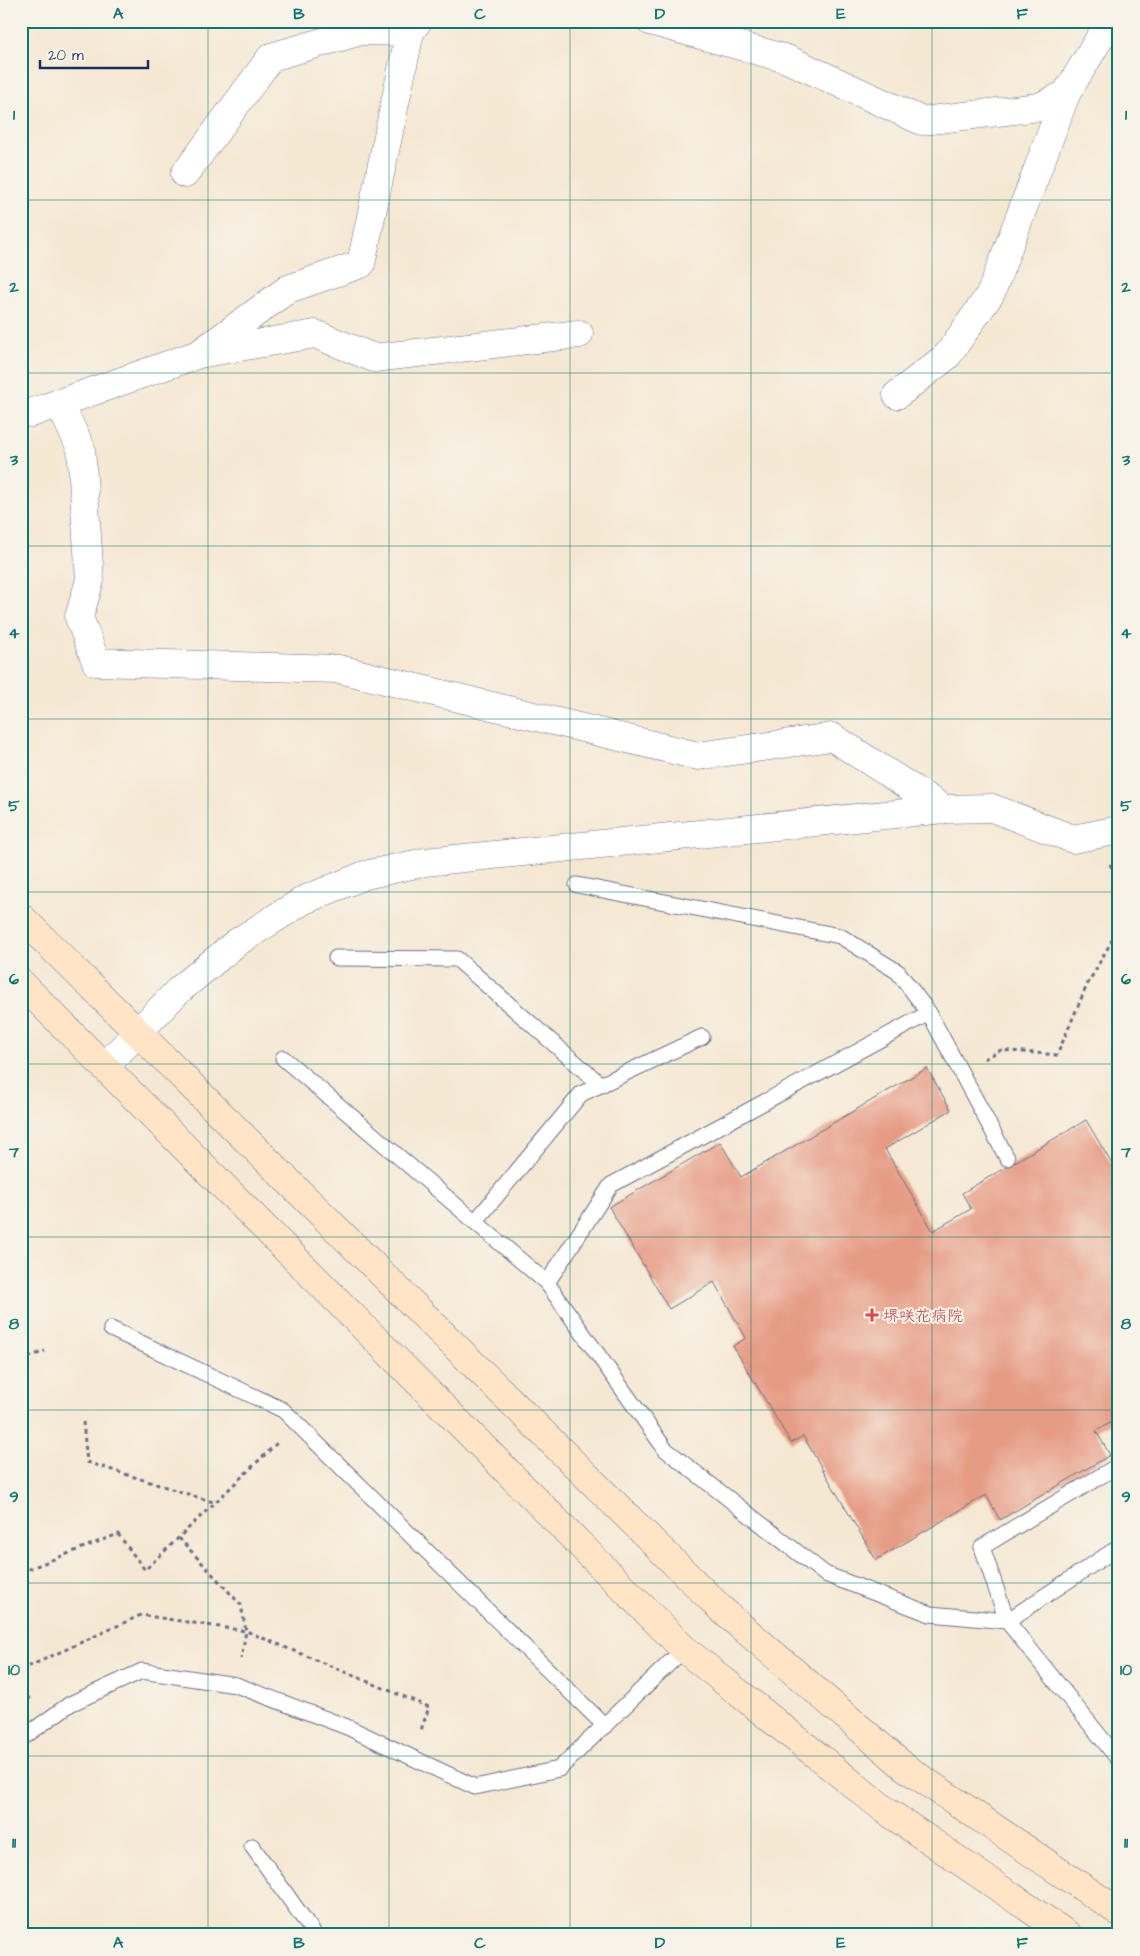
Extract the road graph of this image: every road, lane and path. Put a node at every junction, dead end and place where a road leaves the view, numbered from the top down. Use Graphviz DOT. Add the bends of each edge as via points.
graph roads {
  1 [pos="650,21"];
  2 [pos="1110,21"];
  3 [pos="414,27"];
  4 [pos="1066,94"];
  5 [pos="184,174"];
  6 [pos="579,334"];
  7 [pos="199,354"];
  8 [pos="897,395"];
  9 [pos="59,403"];
  10 [pos="21,411"];
  11 [pos="944,809"];
  12 [pos="1116,826"];
  13 [pos="576,885"];
  14 [pos="21,917"];
  15 [pos="1119,928"];
  16 [pos="336,958"];
  17 [pos="21,983"];
  18 [pos="929,1014"];
  19 [pos="138,1032"];
  20 [pos="702,1037"];
  21 [pos="283,1058"];
  22 [pos="105,1066"];
  23 [pos="960,1072"];
  24 [pos="601,1085"];
  25 [pos="1007,1158"];
  26 [pos="475,1222"];
  27 [pos="547,1283"];
  28 [pos="111,1328"];
  29 [pos="45,1352"];
  30 [pos="21,1360"];
  31 [pos="83,1422"];
  32 [pos="297,1423"];
  33 [pos="1119,1465"];
  34 [pos="216,1503"];
  35 [pos="178,1538"];
  36 [pos="1119,1547"];
  37 [pos="21,1572"];
  38 [pos="1007,1621"];
  39 [pos="246,1631"];
  40 [pos="684,1649"];
  41 [pos="21,1670"];
  42 [pos="236,1685"];
  43 [pos="429,1707"];
  44 [pos="605,1726"];
  45 [pos="21,1739"];
  46 [pos="1119,1760"];
  47 [pos="252,1846"];
  48 [pos="1119,1912"];
  49 [pos="308,1935"];
  50 [pos="1068,1935"];
  1 -- 4 [label="street" via="787,59 922,121 1039,107"];
  2 -- 4 [label="street"];
  3 -- 5 [label="street" via="361,30 271,57"];
  3 -- 7 [label="street" via="361,264 288,289"];
  4 -- 8 [label="street" via="991,293 947,356"];
  6 -- 7 [label="street" via="374,358 315,334"];
  7 -- 9 [label="street"];
  9 -- 10 [label="street" via="31,413"];
  9 -- 11 [label="street" via="81,448 90,580 79,617 96,662 339,669 698,756 832,737"];
  11 -- 12 [label="street" via="992,808 1073,839"];
  11 -- 19 [label="street" via="425,862 365,875 304,900 236,942 178,991"];
  13 -- 18 [label="lane" via="840,936 898,972"];
  14 -- 19 [label="street"];
  15 -- 23 [label="path" via="1087,985 1057,1055 1001,1050"];
  16 -- 24 [label="lane" via="457,959"];
  17 -- 22 [label="street"];
  18 -- 23 [label="lane"];
  18 -- 27 [label="lane" via="612,1185"];
  19 -- 22 [label="street"];
  19 -- 48 [label="street" via="722,1610 906,1768"];
  20 -- 24 [label="lane"];
  21 -- 26 [label="lane"];
  22 -- 40 [label="street"];
  23 -- 25 [label="lane"];
  24 -- 26 [label="lane" via="581,1094"];
  26 -- 27 [label="lane"];
  27 -- 38 [label="lane" via="665,1449 825,1574 930,1614"];
  28 -- 32 [label="lane" via="283,1410"];
  29 -- 30 [label="path"];
  31 -- 34 [label="path" via="87,1462"];
  32 -- 34 [label="path"];
  32 -- 44 [label="lane"];
  33 -- 38 [label="lane" via="982,1546"];
  34 -- 35 [label="path"];
  35 -- 37 [label="path" via="145,1570 118,1534"];
  35 -- 39 [label="path" via="241,1605"];
  36 -- 38 [label="lane"];
  38 -- 46 [label="lane"];
  39 -- 41 [label="path" via="141,1615"];
  39 -- 42 [label="path"];
  39 -- 43 [label="path"];
  40 -- 44 [label="lane"];
  40 -- 50 [label="street" via="885,1810"];
  42 -- 44 [label="lane" via="348,1727 475,1787 559,1769"];
  42 -- 45 [label="lane" via="142,1671 70,1704"];
  47 -- 49 [label="lane" via="313,1932"];
}
